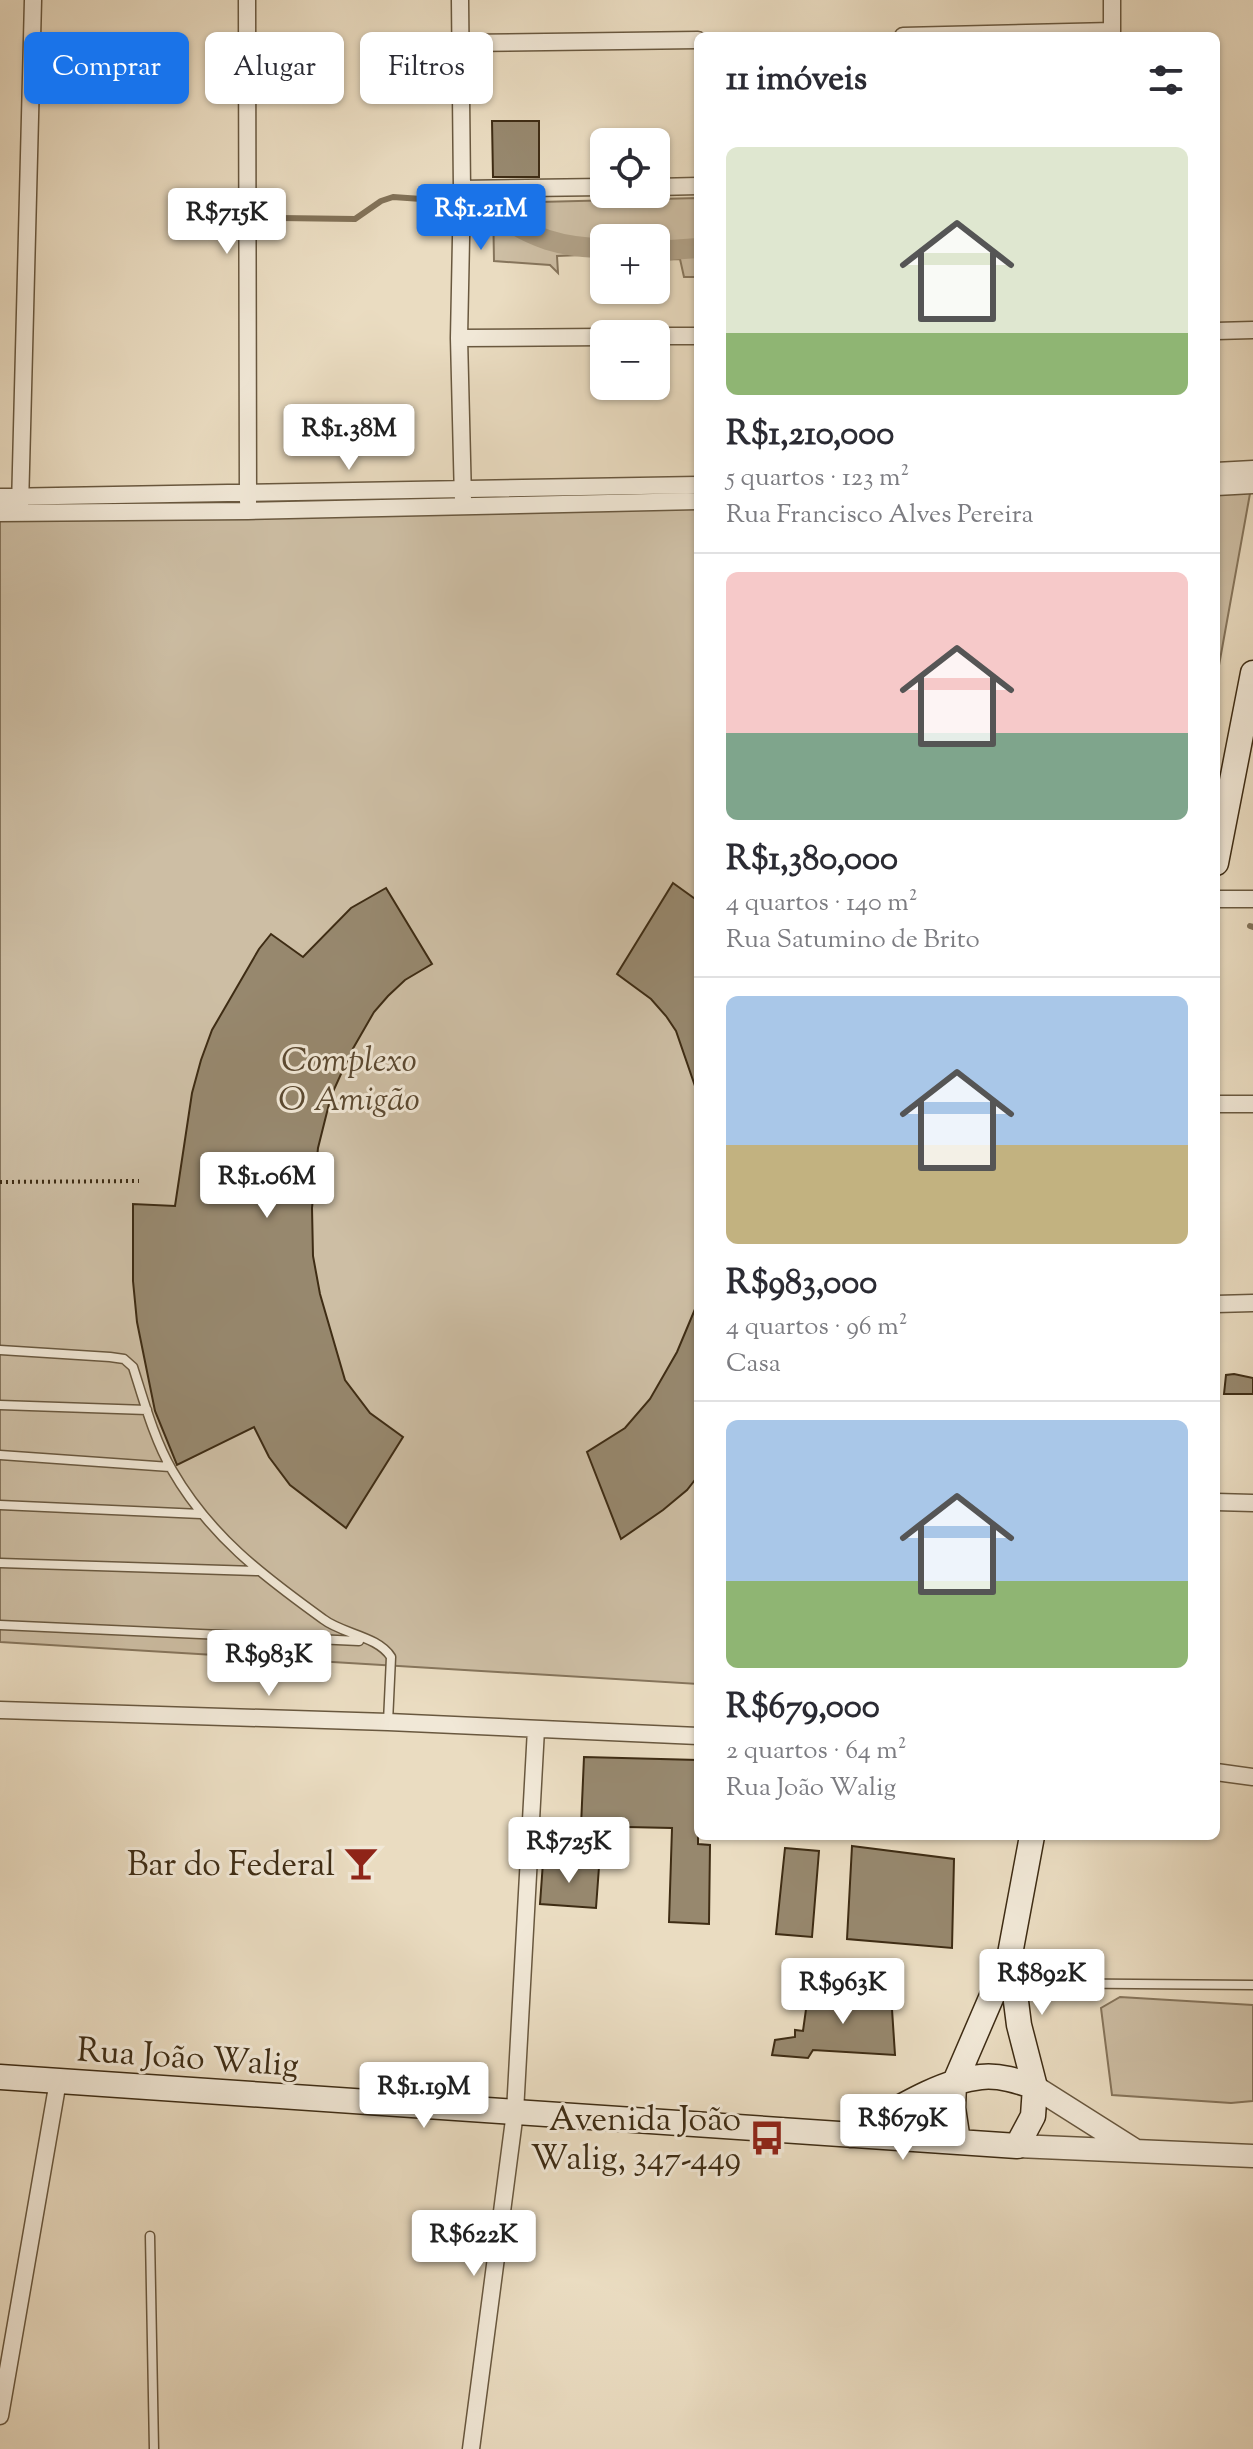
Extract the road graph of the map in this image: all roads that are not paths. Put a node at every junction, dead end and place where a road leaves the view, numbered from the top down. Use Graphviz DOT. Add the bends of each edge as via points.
graph roads {
  1 [pos="33,0"];
  2 [pos="247,0"];
  3 [pos="460,0"];
  4 [pos="1112,0"];
  5 [pos="461,32"];
  6 [pos="1112,32"];
  7 [pos="694,40"];
  8 [pos="493,43"];
  9 [pos="461,104"];
  10 [pos="694,186"];
  11 [pos="590,187"];
  12 [pos="670,187"];
  13 [pos="462,189"];
  14 [pos="1253,330"];
  15 [pos="1220,331"];
  16 [pos="670,336"];
  17 [pos="694,336"];
  18 [pos="590,337"];
  19 [pos="459,338"];
  20 [pos="1253,469"];
  21 [pos="1220,471"];
  22 [pos="694,485"];
  23 [pos="1253,485"];
  24 [pos="1220,487"];
  25 [pos="248,493"];
  26 [pos="0,497"];
  27 [pos="463,498"];
  28 [pos="694,501"];
  29 [pos="20,505"];
  30 [pos="248,511"];
  31 [pos="0,513"];
  32 [pos="1253,673"];
  33 [pos="1250,706"];
  34 [pos="1220,845"];
  35 [pos="1220,899"];
  36 [pos="1253,899"];
  37 [pos="1220,1104"];
  38 [pos="1253,1104"];
  39 [pos="1253,1303"];
  40 [pos="1220,1304"];
  41 [pos="0,1350"];
  42 [pos="0,1405"];
  43 [pos="147,1410"];
  44 [pos="0,1455"];
  45 [pos="170,1467"];
  46 [pos="1220,1502"];
  47 [pos="1253,1503"];
  48 [pos="0,1505"];
  49 [pos="201,1514"];
  50 [pos="0,1563"];
  51 [pos="257,1571"];
  52 [pos="0,1625"];
  53 [pos="368,1641"];
  54 [pos="0,1710"];
  55 [pos="388,1722"];
  56 [pos="536,1729"];
  57 [pos="694,1736"];
  58 [pos="1220,1773"];
  59 [pos="1253,1777"];
  60 [pos="1031,1840"];
  61 [pos="1010,1954"];
  62 [pos="1014,1983"];
  63 [pos="1253,1985"];
  64 [pos="0,2077"];
  65 [pos="58,2081"];
  66 [pos="954,2084"];
  67 [pos="1035,2087"];
  68 [pos="515,2112"];
  69 [pos="851,2135"];
  70 [pos="958,2141"];
  71 [pos="1017,2146"];
  72 [pos="1137,2152"];
  73 [pos="1253,2156"];
  74 [pos="150,2236"];
  75 [pos="0,2416"];
  76 [pos="154,2449"];
  77 [pos="471,2449"];
  1 -- 29 [label="street"];
  2 -- 25 [label="street"];
  3 -- 5 [label="street"];
  4 -- 6 [label="street"];
  7 -- 8 [label="street"];
  9 -- 13 [label="street"];
  10 -- 12 [label="street"];
  11 -- 13 [label="street"];
  13 -- 19 [label="street"];
  14 -- 15 [label="street"];
  16 -- 17 [label="street"];
  18 -- 19 [label="street"];
  19 -- 27 [label="street"];
  20 -- 21 [label="street"];
  22 -- 27 [label="street"];
  23 -- 24 [label="street"];
  25 -- 27 [label="street"];
  25 -- 29 [label="street"];
  25 -- 30 [label="street"];
  26 -- 29 [label="street"];
  27 -- 28 [label="street"];
  27 -- 30 [label="street"];
  29 -- 30 [label="street"];
  29 -- 31 [label="street"];
  32 -- 33 [label="main road"];
  33 -- 34 [label="main road"];
  35 -- 36 [label="street"];
  37 -- 38 [label="street"];
  39 -- 40 [label="street"];
  41 -- 43 [label="lane" via="124,1359 133,1367"];
  42 -- 43 [label="lane"];
  43 -- 45 [label="lane"];
  44 -- 45 [label="lane"];
  45 -- 49 [label="lane"];
  46 -- 47 [label="street"];
  48 -- 49 [label="lane"];
  49 -- 51 [label="lane"];
  50 -- 51 [label="lane"];
  51 -- 53 [label="lane" via="332,1626"];
  52 -- 53 [label="lane"];
  53 -- 55 [label="lane" via="391,1657"];
  54 -- 55 [label="street"];
  55 -- 56 [label="street"];
  56 -- 57 [label="street"];
  56 -- 68 [label="street"];
  58 -- 59 [label="street"];
  60 -- 61 [label="main road"];
  61 -- 62 [label="main road"];
  61 -- 66 [label="main road"];
  62 -- 63 [label="lane"];
  62 -- 67 [label="main road"];
  64 -- 65 [label="main road, Rua João Walig"];
  65 -- 68 [label="main road, Rua João Walig"];
  65 -- 75 [label="street"];
  66 -- 67 [label="main road" via="995,2077"];
  66 -- 69 [label="main road"];
  66 -- 70 [label="main road"];
  67 -- 71 [label="main road" via="1033,2116"];
  67 -- 72 [label="street"];
  68 -- 69 [label="main road, Rua João Walig"];
  68 -- 77 [label="street"];
  69 -- 70 [label="main road, Rua João Walig"];
  70 -- 71 [label="main road, Rua João Walig"];
  71 -- 72 [label="street, Rua João Walig"];
  72 -- 73 [label="street, Rua João Walig"];
  74 -- 76 [label="lane"];
}
